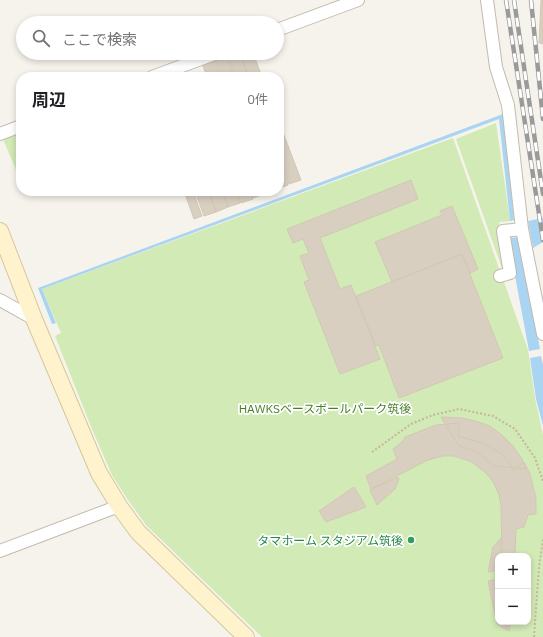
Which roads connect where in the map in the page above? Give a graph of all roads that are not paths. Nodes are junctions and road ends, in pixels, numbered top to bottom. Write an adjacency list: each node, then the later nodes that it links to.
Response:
1 (358, 0): 3 (street)
2 (487, 0): 8 (street)
3 (284, 27)
4 (197, 60): 5 (street)
5 (165, 72)
6 (16, 128): 7 (street)
7 (0, 134)
8 (522, 229): 10 (street); 13 (street)
9 (0, 231): 12 (street)
10 (500, 276)
11 (0, 300): 12 (street)
12 (34, 318): 14 (street)
13 (543, 334)
14 (119, 506): 15 (street); 16 (street)
15 (0, 551)
16 (246, 637)

